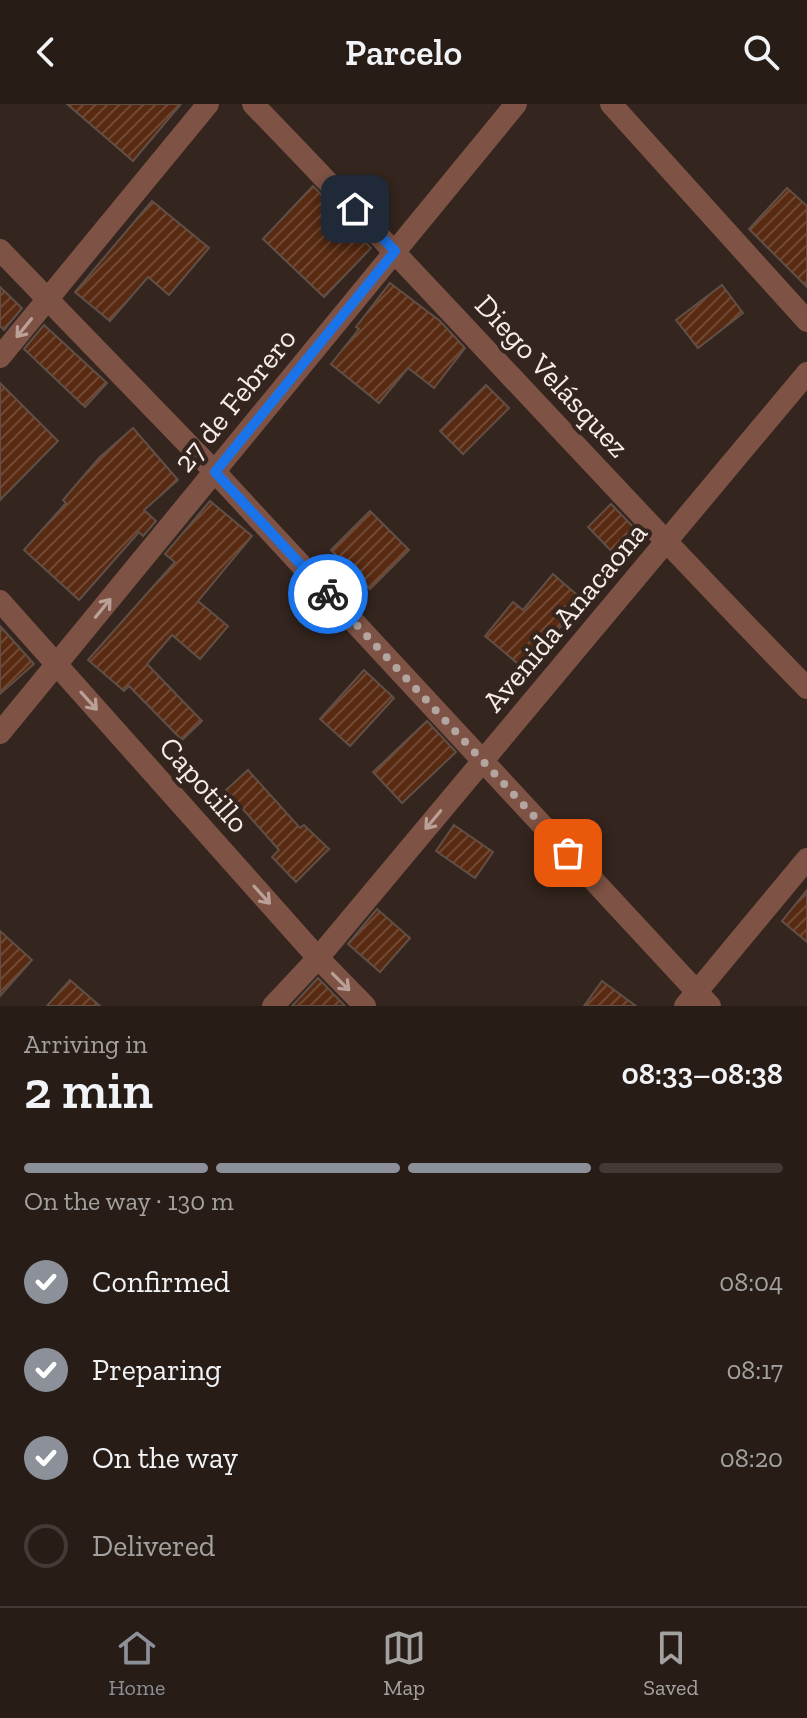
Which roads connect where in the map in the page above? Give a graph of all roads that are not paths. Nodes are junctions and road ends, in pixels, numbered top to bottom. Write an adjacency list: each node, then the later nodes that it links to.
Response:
1 (208, 104): 7 (street)
2 (253, 104): 6 (street, Diego Velásquez)
3 (516, 104): 6 (street, 27 de Febrero)
4 (611, 104): 8 (street)
5 (0, 250): 7 (street)
6 (395, 251): 11 (street, 27 de Febrero); 12 (street, Diego Velásquez)
7 (48, 299): 9 (street, one-way to 9); 11 (street)
8 (807, 321)
9 (0, 357)
10 (807, 373): 12 (street, Avenida Anacaona)
11 (215, 472): 14 (street, 27 de Febrero, one-way to 11); 17 (street)
12 (665, 543): 15 (street, Diego Velásquez); 17 (street, Avenida Anacaona)
13 (0, 601): 14 (street, Capotillo)
14 (57, 664): 16 (street, 27 de Febrero); 19 (street, Capotillo, one-way to 19)
15 (807, 688)
16 (0, 733)
17 (483, 760): 19 (street, Avenida Anacaona, one-way to 19); 20 (street)
18 (807, 859): 20 (street)
19 (318, 958): 21 (street, Avenida Anacaona); 22 (street, Capotillo, one-way to 22)
20 (697, 1001)
21 (273, 1006)
22 (365, 1006)

